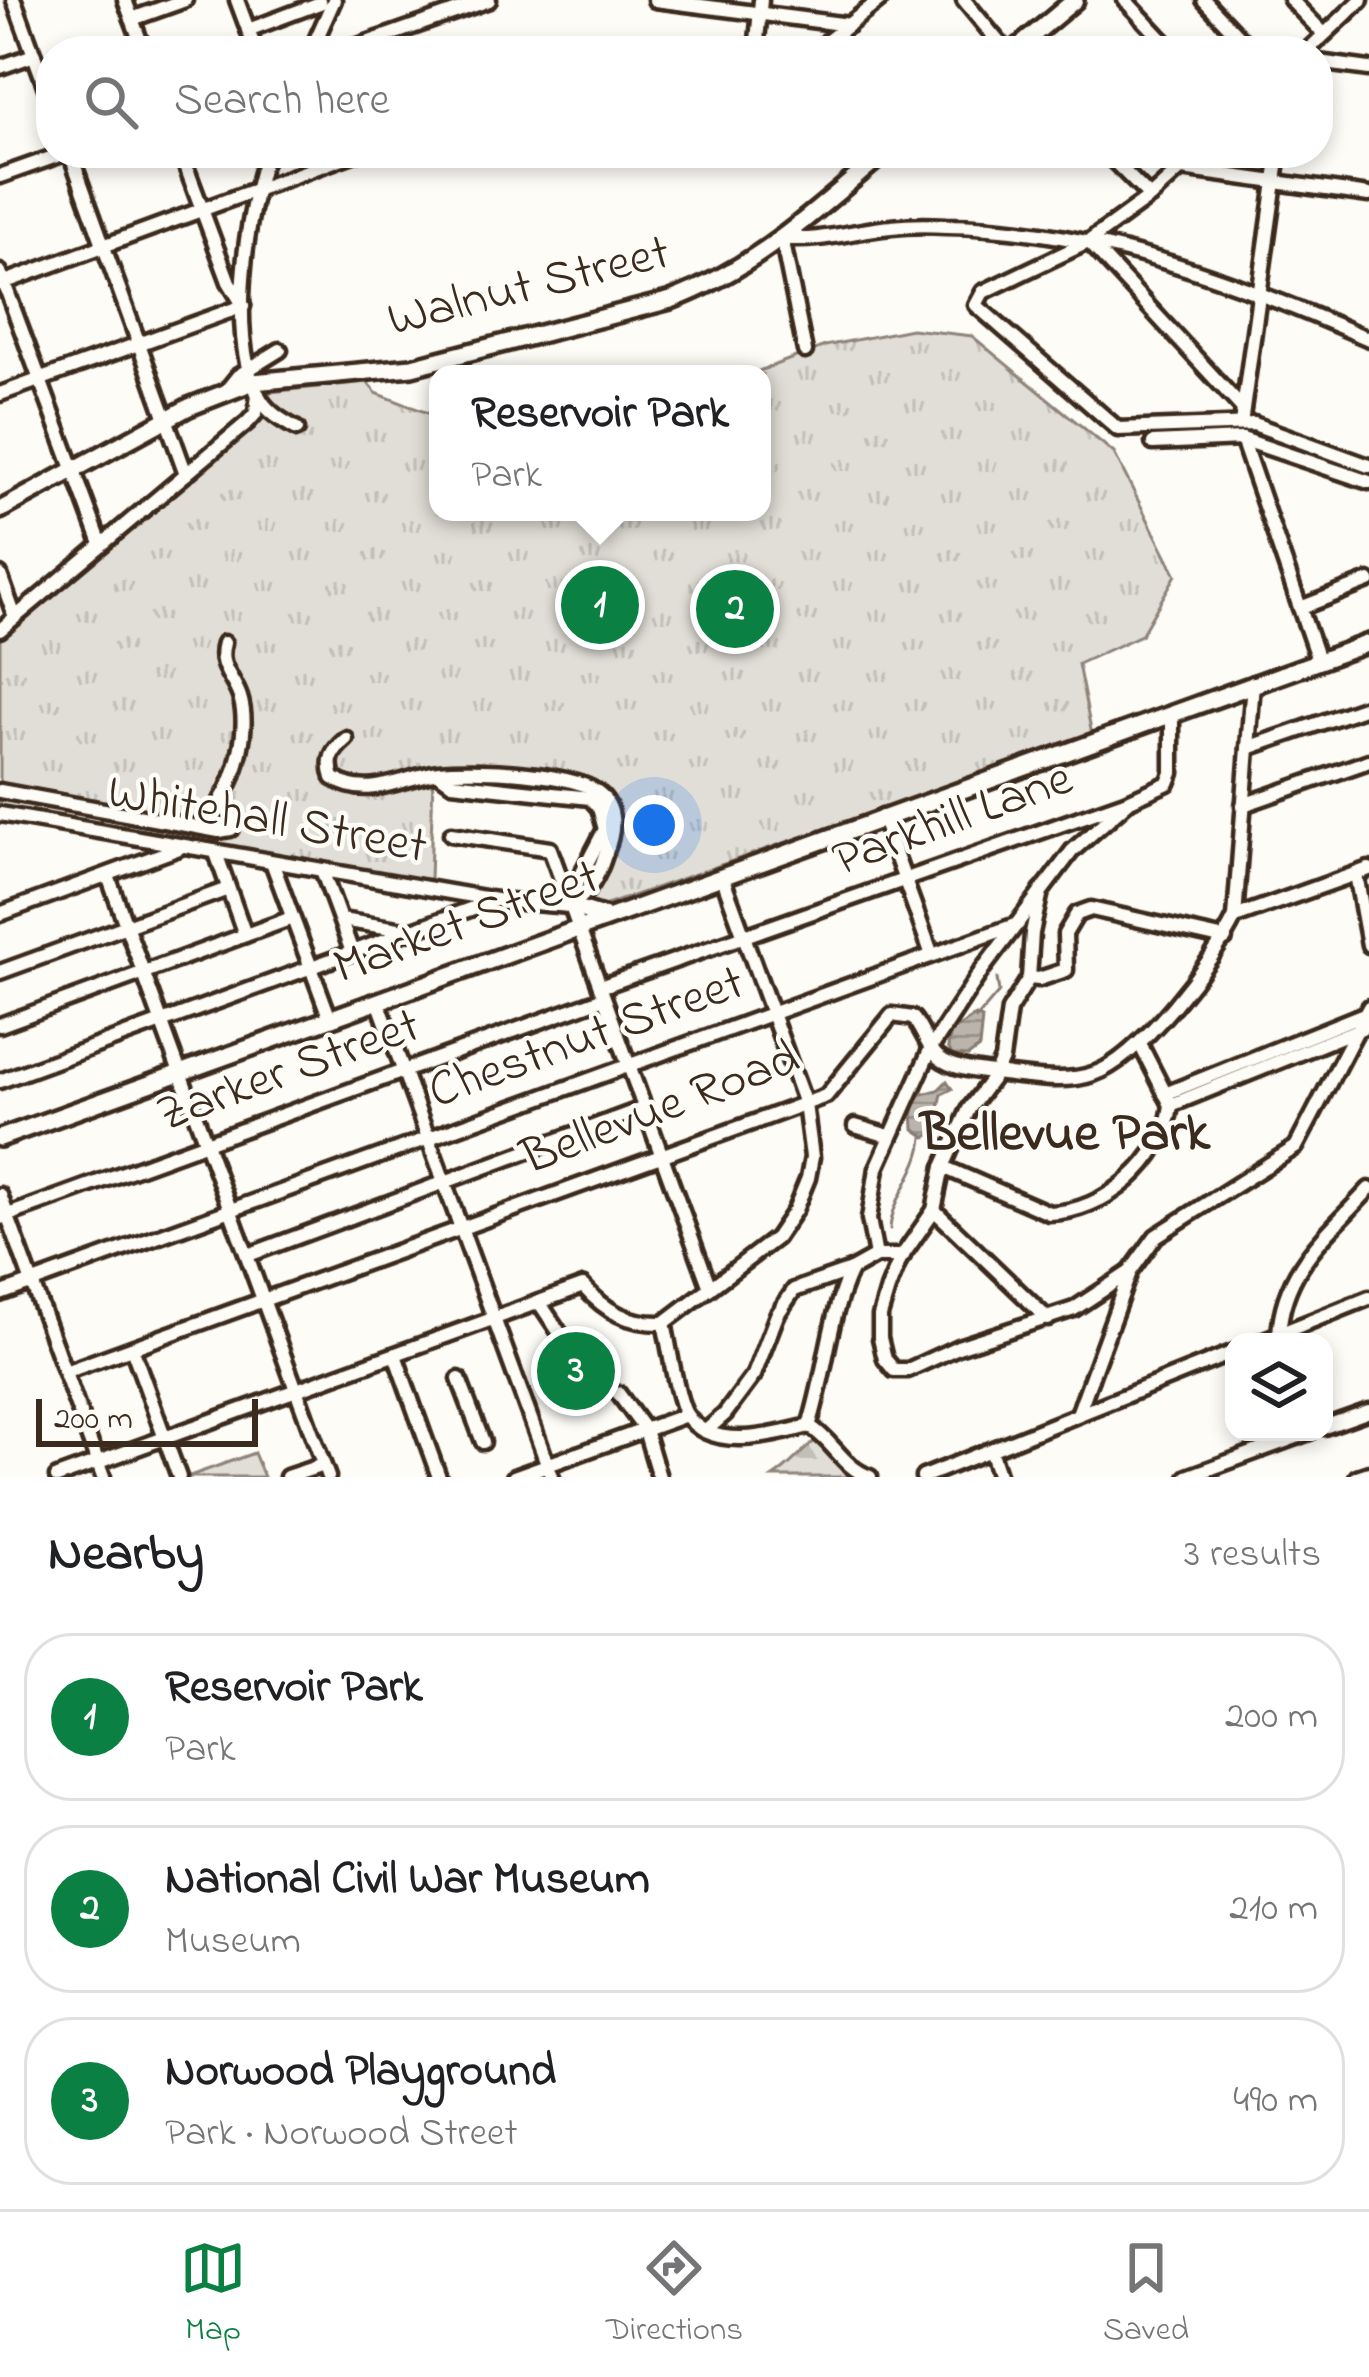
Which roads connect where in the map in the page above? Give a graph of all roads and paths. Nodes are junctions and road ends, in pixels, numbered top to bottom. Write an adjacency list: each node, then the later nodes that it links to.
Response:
1 (14, 0): 31 (street)
2 (125, 0): 17 (street)
3 (185, 0): 17 (street)
4 (238, 0): 19 (street)
5 (489, 0): 15 (street)
6 (655, 0): 16 (street)
7 (880, 0): 18 (street)
8 (964, 0): 27 (street)
9 (1075, 0): 28 (main road)
10 (1125, 0): 29 (street)
11 (1204, 0): 30 (street)
12 (1291, 0): 20 (street)
13 (327, 1): 19 (street); 23 (street)
14 (1363, 2): 20 (street)
15 (464, 4): 24 (street)
16 (760, 6): 18 (street); 25 (street)
17 (132, 19): 21 (street)
18 (849, 25): 26 (street)
19 (248, 31): 22 (street)
20 (1324, 34)
21 (138, 36)
22 (250, 36)
23 (315, 36)
24 (382, 36)
25 (757, 36)
26 (834, 36)
27 (996, 36)
28 (1029, 36)
29 (1158, 36)
30 (1238, 36)
31 (34, 55): 32 (street); 34 (street)
32 (36, 61)
33 (1333, 64): 35 (street)
34 (0, 67)
35 (1369, 69)
36 (36, 164): 45 (street)
37 (73, 168): 53 (street)
38 (187, 168): 50 (street)
39 (262, 168): 47 (street)
40 (315, 168): 47 (street)
41 (866, 168): 51 (main road, Walnut Street)
42 (1121, 168): 49 (street)
43 (1277, 168): 46 (street)
44 (1182, 169): 46 (street); 49 (street)
45 (0, 176)
46 (1275, 182): 48 (street); 55 (street)
47 (254, 190): 50 (street); 56 (street)
48 (1369, 195)
49 (1150, 197): 52 (street)
50 (203, 211): 53 (street); 56 (street)
51 (782, 238): 52 (street); 60 (street); 62 (main road, Walnut Street)
52 (1088, 242): 55 (street); 64 (street); 64 (street)
53 (103, 246): 54 (street); 58 (street)
54 (1, 279): 61 (street)
55 (1259, 291): 57 (street); 64 (street)
56 (243, 306): 58 (street); 62 (street)
57 (1369, 339)
58 (138, 343): 61 (street); 65 (street)
59 (280, 350): 62 (street)
60 (805, 351)
61 (40, 379): 63 (street); 70 (street)
62 (253, 382): 65 (main road, Walnut Street); 66 (street); 71 (street)
63 (0, 394)
64 (1242, 417): 69 (street)
65 (166, 420): 70 (main road, Walnut Street); 71 (street)
66 (297, 429)
67 (1242, 439): 68 (street); 72 (street); 77 (street)
68 (1153, 443)
69 (1369, 466)
70 (74, 470): 73 (main road, Walnut Street); 74 (street)
71 (186, 474): 74 (street)
72 (1369, 482)
73 (0, 510)
74 (101, 544): 78 (street)
75 (0, 575): 78 (street)
76 (1369, 581): 77 (street)
77 (1300, 608): 82 (street)
78 (16, 617): 79 (street)
79 (0, 630)
80 (224, 643): 89 (street)
81 (1367, 650): 82 (main road, Market Street)
82 (1318, 660): 83 (main road, Market Street)
83 (1253, 683): 85 (main road, Market Street); 87 (street, Bellevue Road)
84 (1369, 706): 87 (street)
85 (1172, 714): 90 (street); 93 (main road, Market Street)
86 (346, 739): 106 (street)
87 (1248, 748): 91 (street, Bellevue Road)
88 (1369, 760): 91 (street)
89 (0, 791)
90 (1130, 800): 102 (street, Parkhill Lane); 104 (street)
91 (1243, 805): 109 (street, Bellevue Road)
92 (0, 814): 95 (street, Whitehall Street)
93 (882, 817): 101 (main road, Market Street); 102 (street)
94 (451, 834): 106 (street)
95 (183, 847): 96 (street, Whitehall Street); 100 (street)
96 (216, 853): 97 (street, Whitehall Street); 103 (street)
97 (272, 862): 98 (street, Whitehall Street); 110 (street)
98 (322, 870): 105 (street, Whitehall Street); 111 (street)
99 (1362, 871): 109 (street); 119 (street)
100 (108, 876): 107 (street); 113 (street)
101 (722, 876): 108 (main road, Market Street); 117 (street)
102 (905, 878): 117 (street, Parkhill Lane); 121 (street)
103 (228, 889): 113 (street); 116 (street)
104 (1041, 891): 112 (street); 125 (street)
105 (496, 900): 106 (street, Whitehall Street); 115 (street)
106 (570, 906): 108 (main road); 114 (street)
107 (0, 914)
108 (606, 917): 114 (main road, Market Street)
109 (1235, 917): 118 (street, Bellevue Road)
110 (292, 918): 116 (street); 122 (street)
111 (341, 920): 115 (street); 120 (street)
112 (1018, 924): 121 (street, Chestnut Street); 135 (street)
113 (126, 926): 123 (street); 124 (street)
114 (578, 928): 126 (street); 127 (main road, Market Street)
115 (412, 931): 120 (street)
116 (244, 935): 124 (street)
117 (745, 938): 126 (street, Parkhill Lane); 129 (street)
118 (1225, 939): 125 (street); 134 (street, Bellevue Road)
119 (1369, 945)
120 (352, 952): 122 (street)
121 (932, 955): 129 (street, Chestnut Street)
122 (310, 967): 130 (street); 131 (street)
123 (0, 972)
124 (143, 972): 131 (street); 132 (street)
125 (1029, 978): 139 (street)
126 (602, 993): 136 (street); 137 (street, Zarker Street)
127 (378, 1001): 130 (main road, Market Street); 137 (street)
128 (1369, 1010): 133 (street); 141 (street)
129 (773, 1012): 136 (street, Chestnut Street); 142 (street)
130 (330, 1018): 138 (main road, Market Street)
131 (161, 1022): 138 (street); 140 (street)
132 (0, 1025)
133 (1364, 1028): 141 (street); 162 (street)
134 (1140, 1044): 139 (street, Bellevue Road); 141 (street)
135 (931, 1048): 139 (street, Bellevue Road); 142 (street, Bellevue Road); 145 (street)
136 (629, 1065): 143 (street); 147 (street, Chestnut Street)
137 (404, 1071): 147 (street); 148 (street, Zarker Street)
138 (180, 1072): 146 (main road, Market Street); 148 (street)
139 (996, 1073): 150 (street)
140 (0, 1081)
141 (1168, 1100): 150 (street)
142 (805, 1104): 149 (street, Bellevue Road); 164 (street)
143 (644, 1108): 149 (street); 151 (street)
144 (855, 1126): 145 (street)
145 (889, 1136): 159 (street)
146 (0, 1138)
147 (428, 1138): 151 (street); 154 (street, Chestnut Street)
148 (206, 1143): 154 (street); 156 (street, Zarker Street)
149 (662, 1155): 157 (street, Bellevue Road); 164 (street)
150 (943, 1167): 155 (street)
151 (445, 1184): 157 (street); 158 (street)
152 (1369, 1189): 172 (street)
153 (0, 1196): 156 (street)
154 (230, 1210): 158 (street); 163 (street, Chestnut Street)
155 (934, 1210): 160 (street); 170 (street)
156 (4, 1217): 163 (street)
157 (461, 1227): 166 (street, Bellevue Road); 169 (street)
158 (248, 1255): 166 (street)
159 (875, 1256): 160 (street); 161 (street)
160 (903, 1256): 170 (street)
161 (850, 1270): 186 (street); 188 (street)
162 (1130, 1272): 170 (street); 184 (street)
163 (32, 1282): 165 (street, Chestnut Street); 178 (street)
164 (710, 1288): 171 (street)
165 (0, 1294)
166 (262, 1298): 175 (street, Bellevue Road); 180 (street)
167 (1369, 1298): 173 (street)
168 (539, 1302): 169 (street); 171 (street); 174 (street)
169 (494, 1318): 176 (street); 195 (street)
170 (1048, 1319)
171 (664, 1323): 183 (street)
172 (1279, 1333)
173 (1282, 1333)
174 (566, 1341)
175 (132, 1348): 178 (street, Bellevue Road); 189 (street)
176 (395, 1355): 180 (street); 200 (street)
177 (1225, 1356): 184 (street)
178 (64, 1372): 193 (street)
179 (459, 1379): 191 (street)
180 (296, 1390): 189 (street); 194 (street)
181 (618, 1393): 187 (street)
182 (1369, 1411): 185 (street)
183 (686, 1414): 187 (street); 188 (street)
184 (1078, 1414): 192 (street)
185 (1333, 1424)
186 (808, 1426): 188 (street); 203 (street)
187 (645, 1430): 195 (street); 202 (street)
188 (708, 1430)
189 (165, 1438): 193 (street); 198 (street)
190 (1285, 1441): 206 (street)
191 (483, 1442)
192 (989, 1450): 204 (street); 205 (street)
193 (100, 1470): 197 (street)
194 (325, 1471): 199 (street)
195 (550, 1471): 201 (street)
196 (1369, 1473): 207 (street)
197 (57, 1477)
198 (178, 1477)
199 (287, 1477)
200 (439, 1477)
201 (514, 1477)
202 (659, 1477)
203 (870, 1477)
204 (922, 1477)
205 (1000, 1477)
206 (1186, 1477)
207 (1357, 1477)

